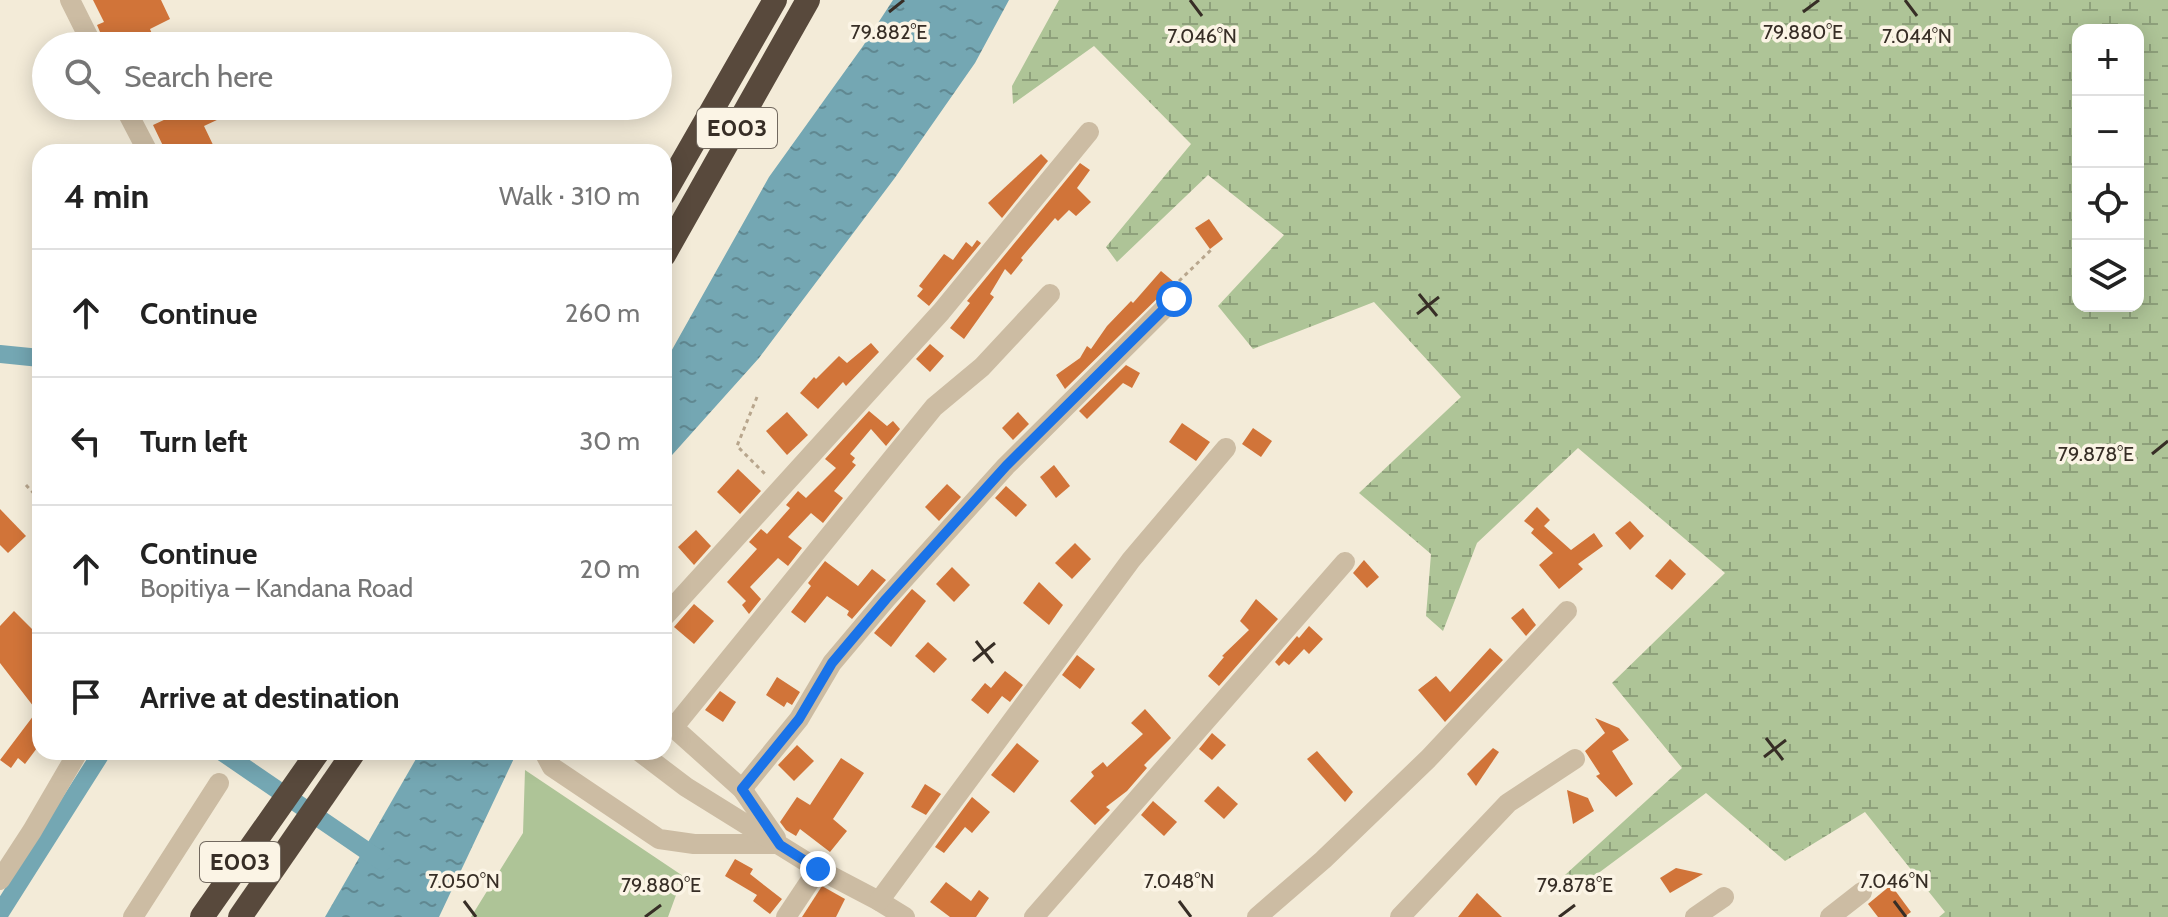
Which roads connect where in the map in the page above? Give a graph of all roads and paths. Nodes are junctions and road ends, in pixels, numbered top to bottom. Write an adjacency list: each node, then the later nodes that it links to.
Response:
1 (70, 0): 4 (street)
2 (775, 0): 8 (highway, E003)
3 (808, 0): 9 (highway, E003)
4 (86, 32)
5 (131, 120): 7 (street)
6 (1089, 132): 16 (street)
7 (144, 144)
8 (672, 180)
9 (672, 241)
10 (1212, 249): 12 (path)
11 (1050, 294): 21 (street)
12 (1170, 304): 30 (street)
13 (757, 397): 16 (path)
14 (1226, 448): 36 (street)
15 (26, 485): 17 (path)
16 (780, 489): 19 (street)
17 (32, 491)
18 (1345, 562): 42 (street)
19 (672, 608)
20 (1567, 611): 43 (street)
21 (672, 718)
22 (672, 727): 30 (street)
23 (1575, 759): 44 (street)
24 (73, 760): 33 (street)
25 (312, 760): 38 (highway, E003)
26 (349, 760): 39 (highway, E003)
27 (548, 760): 31 (street)
28 (651, 760): 31 (street)
29 (219, 783): 37 (street)
30 (742, 789): 31 (street)
31 (780, 845): 32 (street)
32 (818, 869): 36 (street); 40 (street)
33 (0, 880)
34 (1862, 892): 46 (street)
35 (1724, 897): 45 (street)
36 (879, 901): 41 (street)
37 (133, 917)
38 (202, 917)
39 (240, 917)
40 (786, 917)
41 (905, 917)
42 (1034, 917)
43 (1257, 917)
44 (1400, 917)
45 (1695, 917)
46 (1830, 917)

